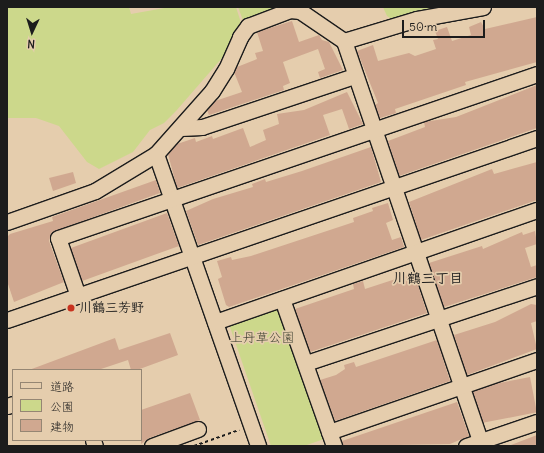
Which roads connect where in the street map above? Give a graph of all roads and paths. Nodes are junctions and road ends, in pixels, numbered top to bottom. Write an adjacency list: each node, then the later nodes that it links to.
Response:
1 (483, 7): 3 (street)
2 (299, 9): 3 (street); 6 (street)
3 (344, 41): 5 (street)
4 (537, 74): 7 (street)
5 (354, 76): 6 (street); 7 (street)
6 (181, 128): 9 (street)
7 (374, 130): 10 (street); 11 (street)
8 (537, 138): 10 (street)
9 (156, 154): 11 (street); 13 (street)
10 (393, 187): 14 (street); 15 (street)
11 (174, 200): 15 (street); 17 (street)
12 (537, 210): 14 (street)
13 (7, 222)
14 (414, 252): 18 (street); 20 (street)
15 (194, 256): 17 (street); 21 (street)
16 (537, 286): 20 (street)
17 (78, 296): 19 (street)
18 (282, 299): 21 (street); 23 (street)
19 (8, 318)
20 (438, 318): 23 (street); 24 (street)
21 (215, 322): 26 (street)
22 (537, 360): 24 (street)
23 (306, 363): 28 (street)
24 (461, 385): 28 (street); 29 (street)
25 (537, 422): 29 (street)
26 (251, 426): 31 (path); 32 (street)
27 (198, 429): 30 (street)
28 (329, 432): 33 (street)
29 (481, 443): 34 (street)
30 (152, 446)
31 (194, 446)
32 (258, 446)
33 (334, 446)
34 (466, 446)

